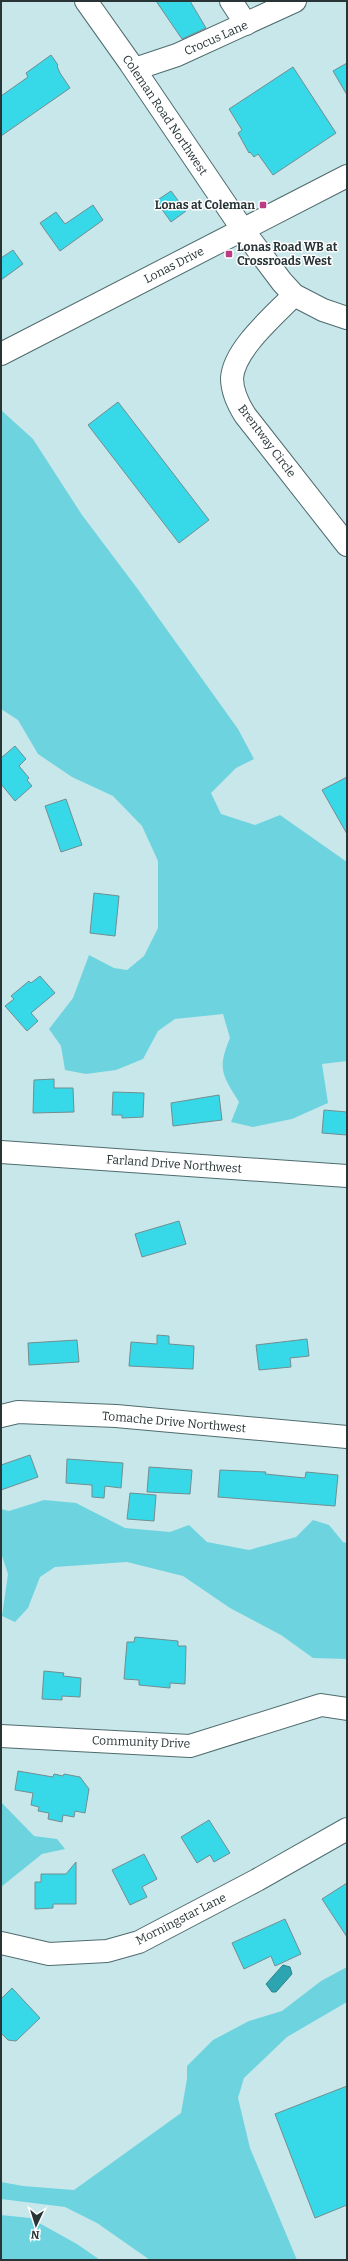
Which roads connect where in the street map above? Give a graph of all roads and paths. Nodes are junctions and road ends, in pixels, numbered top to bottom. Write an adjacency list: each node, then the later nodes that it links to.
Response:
1 (86, 1): 5 (street, Coleman Road Northwest)
2 (231, 1): 4 (street)
3 (295, 1): 4 (street, Crocus Lane)
4 (246, 24): 5 (street, Crocus Lane)
5 (135, 69): 7 (street, Coleman Road Northwest)
6 (347, 176): 7 (street, Lonas Drive)
7 (243, 230): 8 (street); 10 (street, Lonas Drive)
8 (294, 295): 9 (street); 11 (street, Brentway Circle)
9 (347, 318)
10 (1, 354)
11 (347, 545)
12 (1, 1152): 13 (street, Farland Drive Northwest)
13 (347, 1176)
14 (1, 1416): 15 (street, Tomache Drive Northwest)
15 (347, 1437)
16 (347, 1709): 17 (street, Community Drive)
17 (1, 1736)
18 (347, 1829): 19 (street, Morningstar Lane)
19 (1, 1944)

